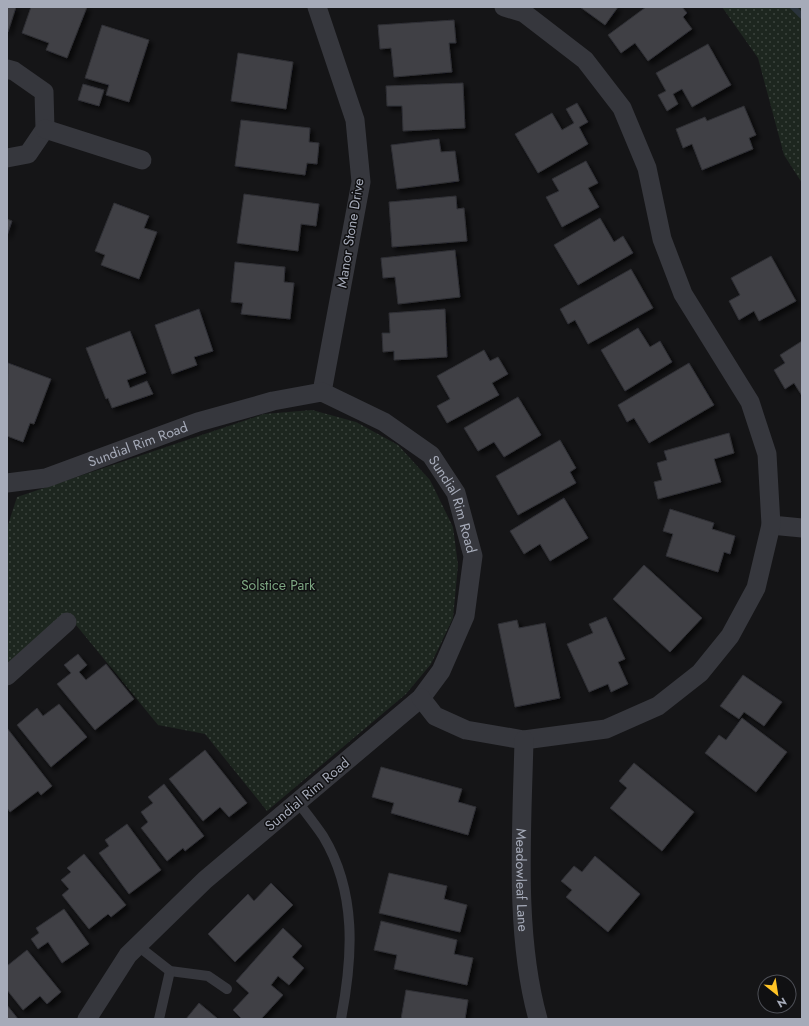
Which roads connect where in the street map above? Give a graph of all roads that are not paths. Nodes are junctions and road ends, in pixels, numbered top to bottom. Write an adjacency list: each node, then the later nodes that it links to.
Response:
1 (317, 7): 7 (street, Manor Stone Drive)
2 (504, 7): 9 (street)
3 (7, 69): 4 (street)
4 (45, 129): 5 (street); 6 (street)
5 (7, 158)
6 (142, 160)
7 (322, 392): 8 (street, Sundial Rim Road); 13 (street, Sundial Rim Road)
8 (7, 483)
9 (771, 525): 10 (street); 14 (street)
10 (802, 528)
11 (68, 622): 12 (street)
12 (7, 676)
13 (421, 698): 14 (street); 15 (street, Sundial Rim Road)
14 (524, 740): 22 (street, Meadowleaf Lane)
15 (297, 801): 16 (street, Sundial Rim Road); 21 (lane)
16 (138, 946): 17 (lane); 19 (street, Sundial Rim Road)
17 (170, 971): 18 (lane); 20 (lane)
18 (227, 989)
19 (86, 1019)
20 (159, 1019)
21 (341, 1019)
22 (538, 1019)

